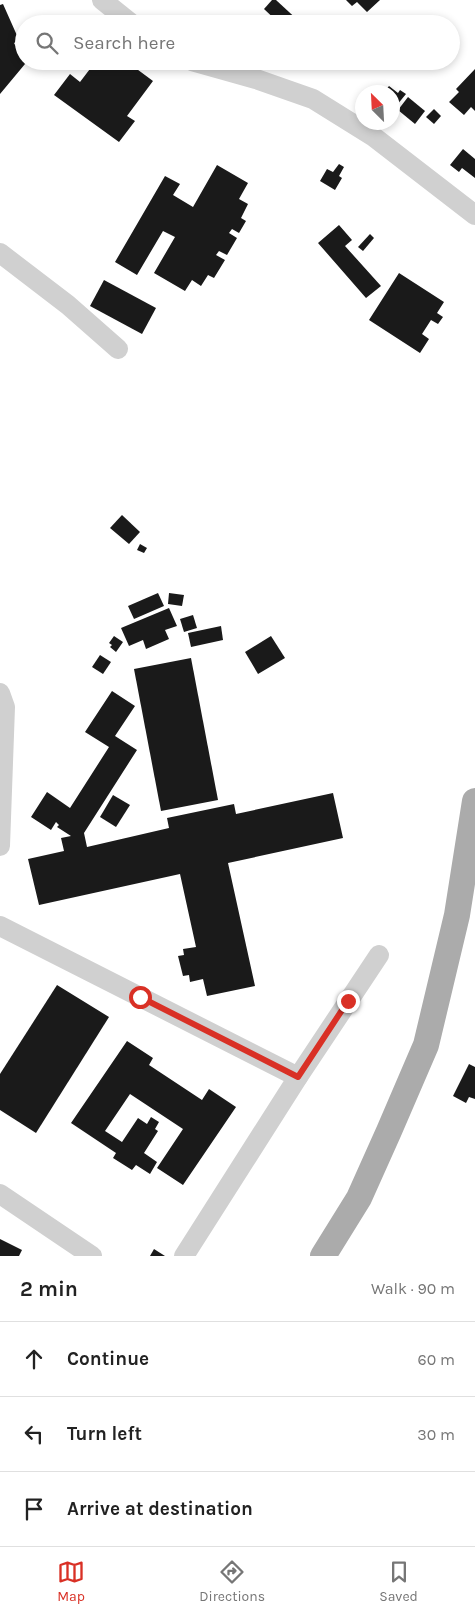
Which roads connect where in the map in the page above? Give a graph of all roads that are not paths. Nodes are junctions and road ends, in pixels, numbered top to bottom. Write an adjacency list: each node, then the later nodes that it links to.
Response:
1 (109, 2): 2 (street)
2 (123, 15)
3 (224, 70): 4 (street)
4 (475, 215)
5 (0, 253): 6 (street)
6 (118, 349)
7 (0, 693): 9 (street)
8 (475, 801): 16 (main road)
9 (0, 846)
10 (0, 926): 12 (street)
11 (379, 955): 12 (street)
12 (298, 1077): 15 (street)
13 (0, 1194): 14 (street)
14 (92, 1256)
15 (184, 1256)
16 (324, 1256)

